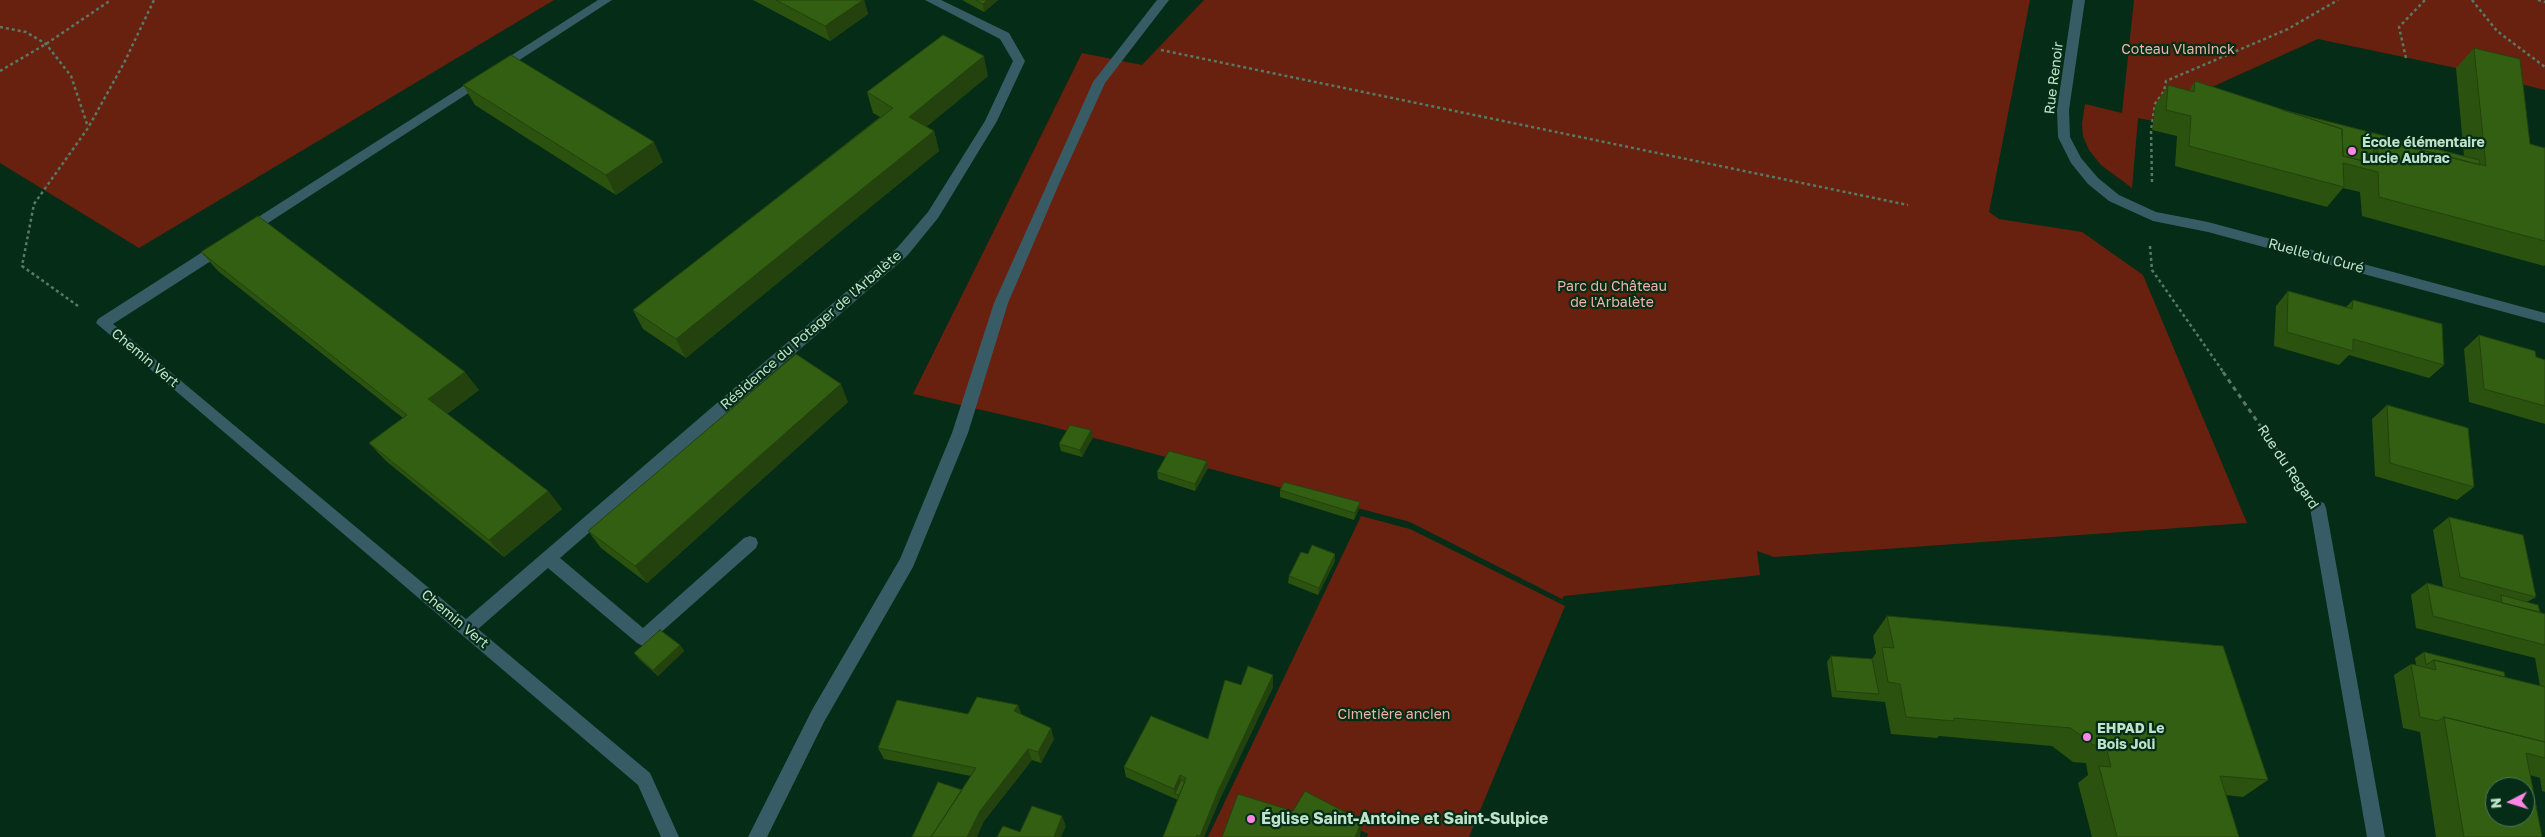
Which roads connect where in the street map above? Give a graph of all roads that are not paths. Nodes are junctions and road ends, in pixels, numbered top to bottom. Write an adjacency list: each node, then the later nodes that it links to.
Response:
1 (606, 0): 10 (street, Chemin Vert)
2 (931, 0): 9 (street, Résidence du Potager de l'Arbalète)
3 (1163, 0): 12 (street)
4 (2079, 0): 5 (street, Rue Renoir)
5 (2094, 181): 6 (street, Ruelle du Curé)
6 (2545, 318)
7 (2318, 508): 13 (street, Rue du Regard)
8 (750, 543): 9 (street)
9 (548, 558): 10 (street, Résidence du Potager de l'Arbalète)
10 (466, 629): 11 (street, Chemin Vert)
11 (670, 837)
12 (756, 837)
13 (2376, 837)

